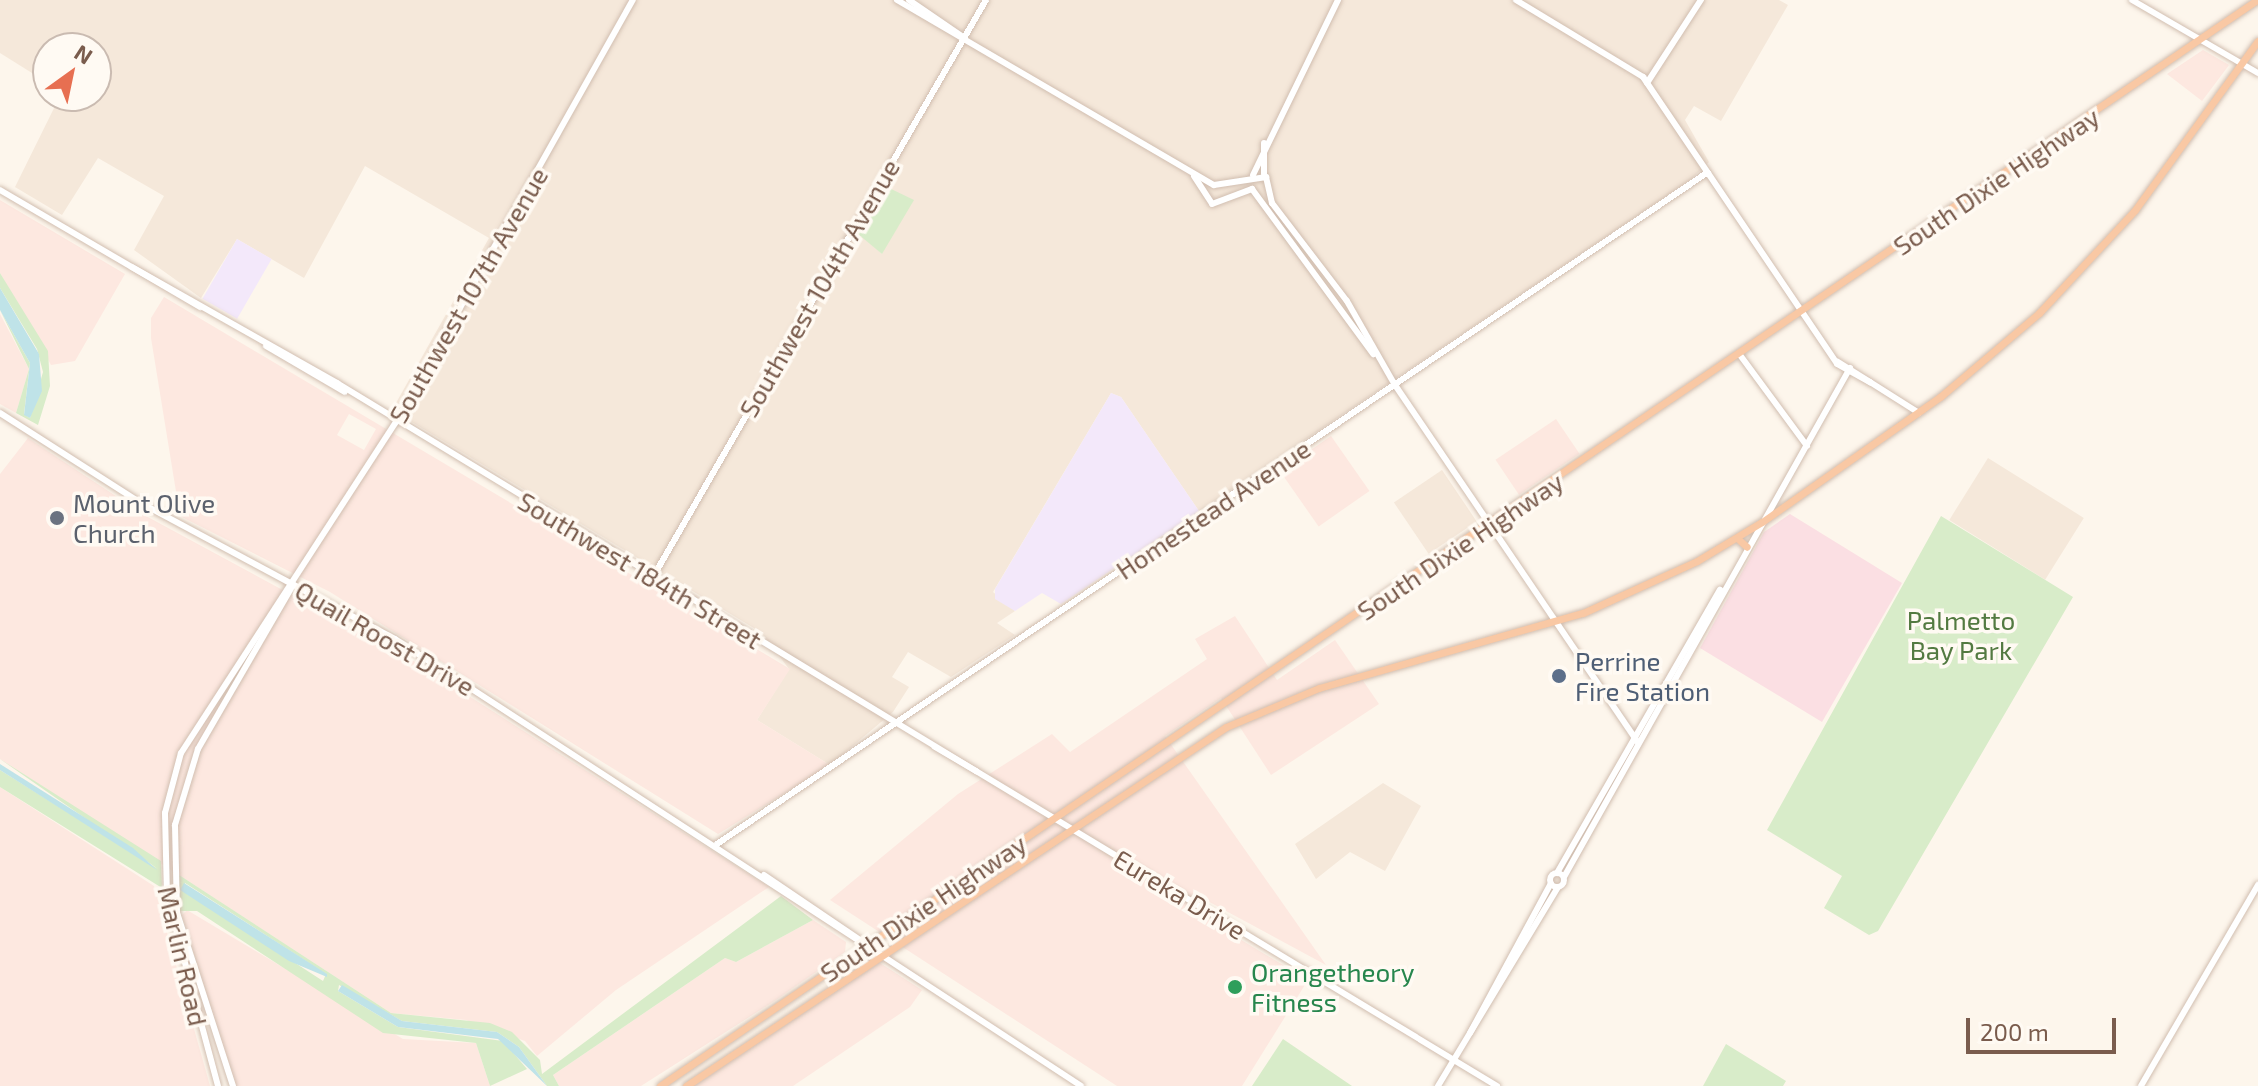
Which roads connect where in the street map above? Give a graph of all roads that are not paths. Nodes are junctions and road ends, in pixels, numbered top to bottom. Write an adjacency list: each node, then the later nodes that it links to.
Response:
1 (633, 0): 35 (street, Southwest 107th Avenue)
2 (897, 0): 10 (street)
3 (909, 0): 10 (street)
4 (986, 0): 10 (street, Southwest 104th Avenue)
5 (1338, 0): 16 (street)
6 (1516, 0): 15 (street)
7 (1701, 0): 15 (street)
8 (2132, 0): 11 (street)
9 (2257, 0): 11 (highway, South Dixie Highway)
10 (963, 37): 18 (street); 41 (street, Southwest 104th Avenue)
11 (2204, 41): 13 (street); 28 (highway, South Dixie Highway)
12 (2258, 41): 13 (highway, South Dixie Highway)
13 (2241, 63): 14 (street); 34 (highway, South Dixie Highway)
14 (2258, 73)
15 (1647, 83): 17 (street)
16 (1264, 143): 19 (street); 20 (street)
17 (1708, 172): 28 (street); 32 (street, Homestead Avenue)
18 (1192, 173): 21 (street); 26 (street)
19 (1264, 174): 20 (street); 23 (street)
20 (1252, 176): 22 (street); 25 (street)
21 (1214, 185): 22 (street); 26 (street)
22 (1223, 188): 27 (street)
23 (1266, 188): 25 (street); 30 (street)
24 (0, 190): 35 (street, Southwest 184th Street)
25 (1254, 190): 27 (street); 30 (street)
26 (1206, 191): 27 (street)
27 (1224, 200)
28 (1803, 312): 29 (highway, South Dixie Highway); 31 (street)
29 (1740, 355): 36 (street); 38 (highway, South Dixie Highway)
30 (1378, 359): 32 (street)
31 (1849, 371): 34 (street); 36 (street)
32 (1395, 385): 38 (street); 46 (street, Homestead Avenue)
33 (0, 413): 42 (street, Quail Roost Drive)
34 (1919, 413): 37 (highway, South Dixie Highway)
35 (396, 422): 41 (street, Southwest 184th Street); 42 (street, Southwest 107th Avenue)
36 (1807, 446): 37 (street)
37 (1762, 522): 39 (highway, South Dixie Highway); 40 (street)
38 (1490, 525): 43 (street); 47 (highway, South Dixie Highway)
39 (1737, 538): 40 (highway); 43 (highway, South Dixie Highway)
40 (1747, 547): 48 (street)
41 (653, 577): 46 (street, Southwest 184th Street)
42 (293, 585): 44 (street, Southwest 107th Avenue); 45 (street, Southwest 107th Avenue); 54 (street, Quail Roost Drive)
43 (1556, 622): 48 (street); 49 (highway, South Dixie Highway)
44 (244, 648): 45 (street); 50 (street, Southwest 107th Avenue)
45 (256, 656): 51 (street, Southwest 107th Avenue)
46 (896, 724): 52 (street, Southwest 184th Street); 54 (street, Homestead Avenue)
47 (1179, 735): 49 (highway); 52 (highway, South Dixie Highway)
48 (1637, 740): 56 (street)
49 (1187, 748): 53 (highway, South Dixie Highway)
50 (172, 776): 51 (street); 67 (street, Marlin Road)
51 (185, 782): 68 (street, Marlin Road)
52 (1054, 820): 53 (street, Southwest 184th Street); 55 (highway, South Dixie Highway)
53 (1067, 828): 57 (highway, South Dixie Highway); 66 (street, Eureka Drive)
54 (717, 844): 60 (street, Quail Roost Drive)
55 (982, 869): 57 (highway); 60 (highway, South Dixie Highway)
56 (1560, 875): 58 (street); 58 (street)
57 (990, 880): 61 (highway, South Dixie Highway)
58 (1555, 885): 66 (street)
59 (2258, 885): 74 (street)
60 (869, 946): 61 (street, Quail Roost Drive); 62 (highway, South Dixie Highway)
61 (881, 955): 64 (highway, South Dixie Highway); 71 (street, Quail Roost Drive)
62 (781, 1005): 63 (highway, South Dixie Highway); 64 (highway)
63 (767, 1015): 65 (highway); 69 (highway, South Dixie Highway)
64 (773, 1028): 65 (highway, South Dixie Highway)
65 (758, 1038): 70 (highway, South Dixie Highway)
66 (1455, 1060): 72 (street); 73 (street, Eureka Drive)
67 (218, 1086)
68 (233, 1086)
69 (660, 1086)
70 (686, 1086)
71 (1081, 1086)
72 (1438, 1086)
73 (1497, 1086)
74 (2141, 1086)

